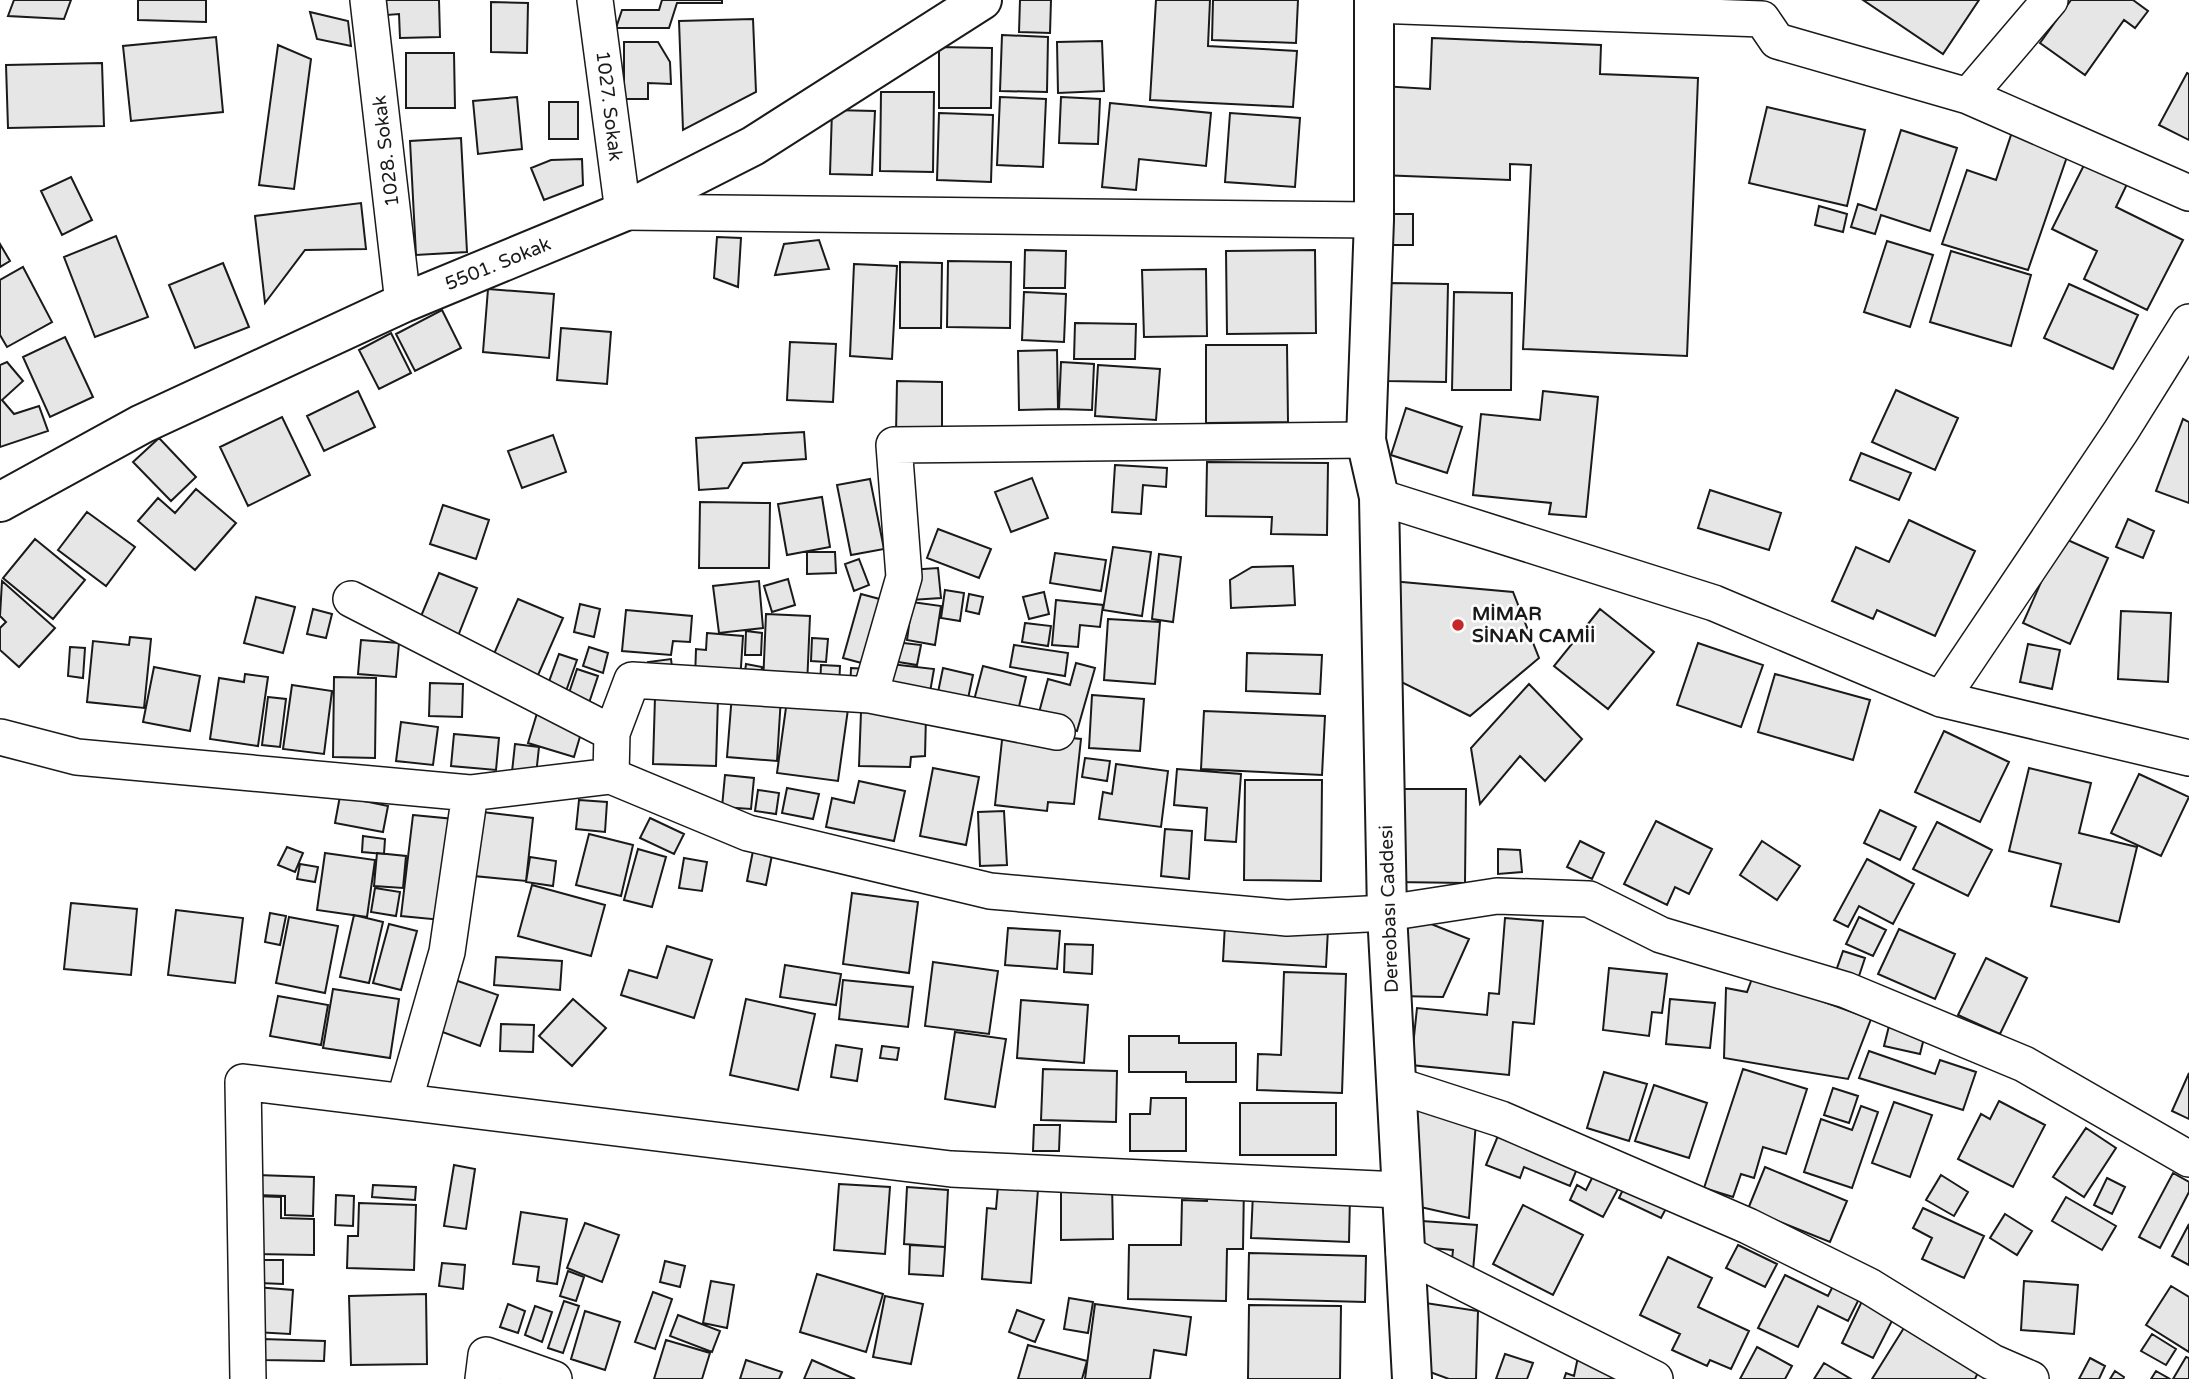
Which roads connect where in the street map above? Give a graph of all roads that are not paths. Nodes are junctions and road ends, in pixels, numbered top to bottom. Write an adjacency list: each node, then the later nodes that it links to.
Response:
1 (368, 0): 10 (street, 1028. Sokak)
2 (596, 0): 8 (street, 1027. Sokak)
3 (982, 0): 8 (street, 5501. Sokak)
4 (2050, 0): 6 (street)
5 (1376, 2): 6 (street); 9 (street, Dereobası Caddesi)
6 (1968, 96): 7 (street)
7 (2189, 192)
8 (623, 212): 9 (street); 10 (street, 5501. Sokak)
9 (1374, 220): 12 (street, Dereobası Caddesi)
10 (403, 303): 14 (street, 5501. Sokak)
11 (2189, 322): 17 (street)
12 (1366, 440): 13 (street, Dereobası Caddesi); 16 (street)
13 (1379, 497): 17 (street); 24 (street, Dereobası Caddesi)
14 (0, 502)
15 (351, 599): 18 (street)
16 (870, 695): 18 (street); 19 (street)
17 (1941, 699): 21 (street)
18 (612, 733): 22 (street)
19 (1057, 733)
20 (0, 737): 23 (street)
21 (2189, 758)
22 (611, 776): 23 (street); 24 (street)
23 (470, 793): 26 (street)
24 (1387, 913): 25 (street, Dereobası Caddesi); 27 (street)
25 (1396, 1085): 28 (street, Dereobası Caddesi); 30 (street)
26 (404, 1102): 28 (street); 31 (street)
27 (2189, 1159)
28 (1400, 1190): 29 (street, Dereobası Caddesi)
29 (1404, 1253): 34 (street, Dereobası Caddesi); 35 (street)
30 (1989, 1370): 36 (street)
31 (248, 1379)
32 (483, 1379): 33 (street)
33 (554, 1379)
34 (1412, 1379)
35 (1655, 1379)
36 (2031, 1379)

